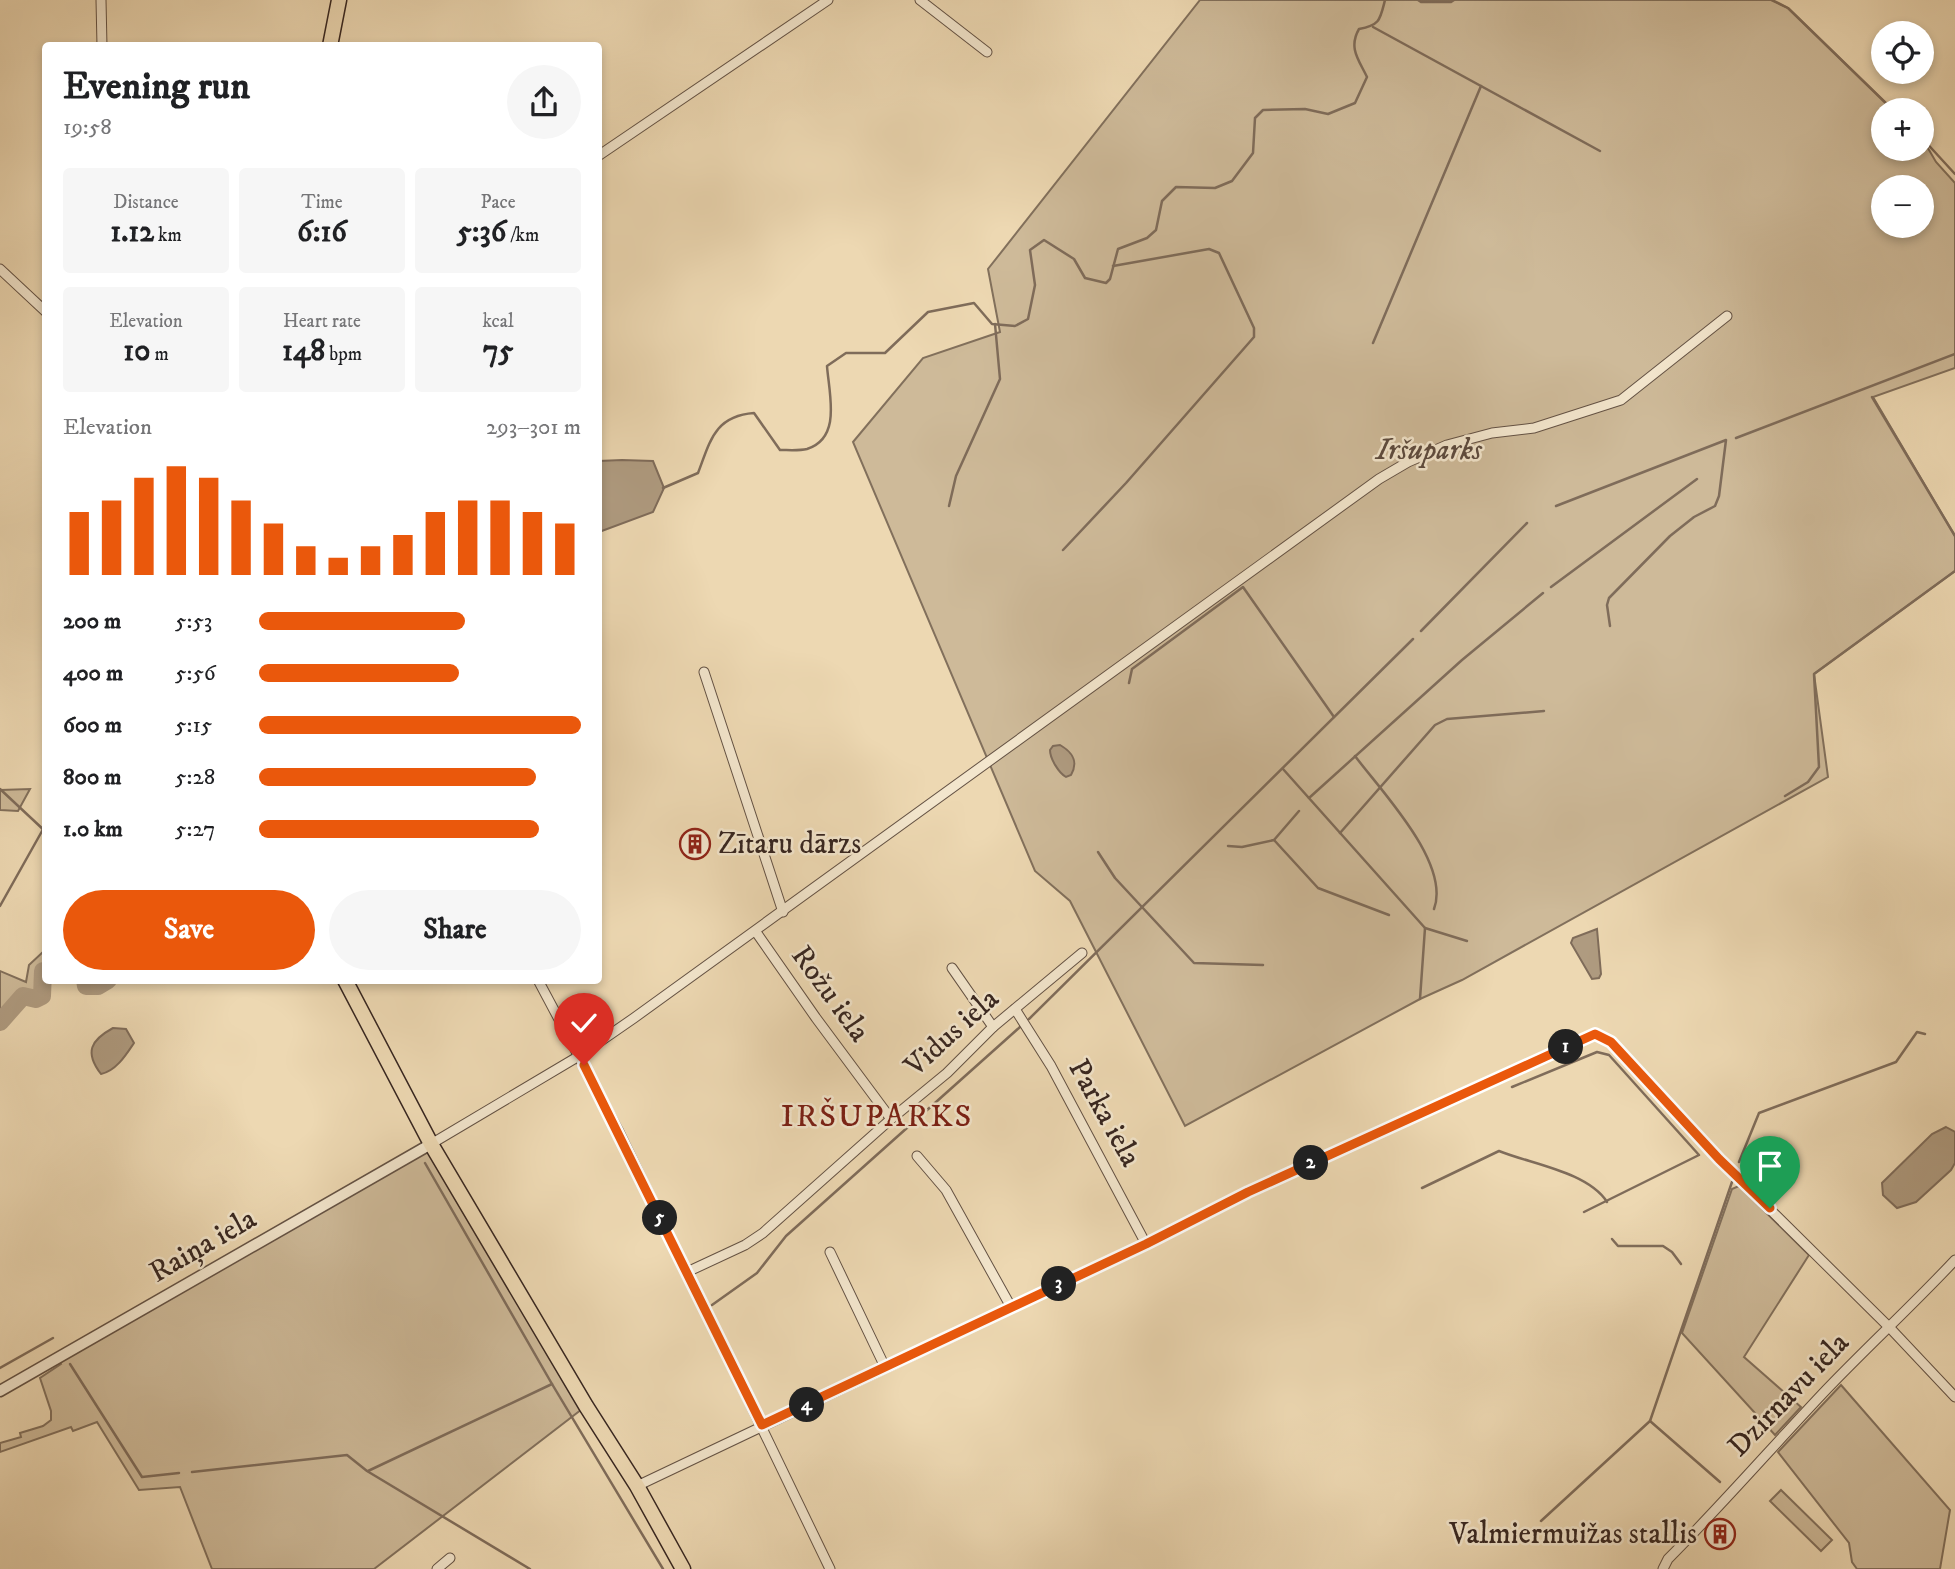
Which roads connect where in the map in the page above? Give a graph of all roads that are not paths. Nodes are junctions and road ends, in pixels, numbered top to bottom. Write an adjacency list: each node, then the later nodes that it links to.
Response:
1 (101, 0): 5 (street)
2 (339, 0): 6 (highway)
3 (828, 0): 8 (street)
4 (920, 0): 7 (street)
5 (102, 42)
6 (331, 42)
7 (987, 52)
8 (602, 153)
9 (0, 269): 10 (street)
10 (42, 308)
11 (1727, 316): 13 (street)
12 (704, 672): 13 (street)
13 (783, 912): 14 (street)
14 (756, 932): 21 (street); 22 (street, Rožu iela)
15 (1082, 953): 19 (street, Vidus iela)
16 (952, 968): 20 (street)
17 (347, 984): 23 (highway)
18 (540, 984): 21 (street)
19 (1015, 1009): 20 (street, Vidus iela); 25 (street, Parka iela)
20 (993, 1027): 22 (street, Vidus iela)
21 (579, 1056): 23 (street); 28 (street)
22 (891, 1119): 28 (street, Vidus iela)
23 (431, 1144): 32 (street, Raiņa iela); 35 (highway)
24 (916, 1156): 29 (street)
25 (1146, 1244): 29 (street); 30 (street)
26 (830, 1252): 31 (street)
27 (1955, 1260): 30 (street, Dzirnavu iela)
28 (687, 1272): 34 (street)
29 (1011, 1307): 31 (street)
30 (1890, 1328): 33 (street); 40 (street, Dzirnavu iela)
31 (885, 1367): 34 (street)
32 (0, 1391)
33 (1955, 1397)
34 (762, 1425): 35 (street); 39 (street)
35 (637, 1486): 38 (highway)
36 (450, 1558): 37 (street)
37 (437, 1569)
38 (683, 1569)
39 (830, 1569)
40 (1663, 1569)

